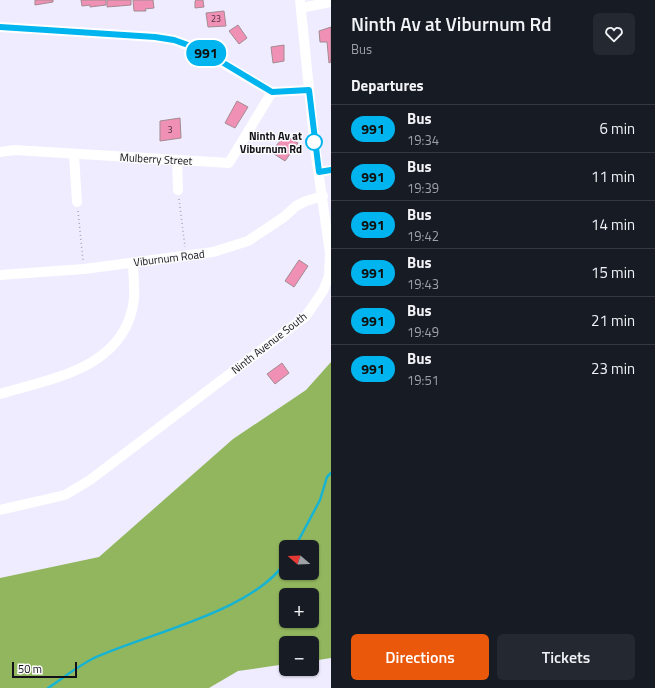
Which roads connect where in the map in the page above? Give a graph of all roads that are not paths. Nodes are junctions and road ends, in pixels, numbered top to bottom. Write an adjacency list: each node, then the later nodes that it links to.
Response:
1 (331, 2): 2 (street)
2 (300, 4): 4 (street, Ninth Avenue South)
3 (0, 27): 5 (street)
4 (309, 90): 5 (street); 10 (street, Ninth Avenue South)
5 (272, 92): 8 (street, Mulberry Street)
6 (0, 152): 7 (street, Mulberry Street)
7 (74, 155): 8 (street, Mulberry Street); 13 (street)
8 (177, 160): 11 (street)
9 (331, 170): 10 (street)
10 (319, 172): 12 (street, Ninth Avenue South)
11 (178, 190)
12 (323, 196): 14 (street, Viburnum Road); 16 (street, Ninth Avenue South)
13 (77, 202)
14 (133, 262): 15 (street, Viburnum Road); 17 (street)
15 (0, 275)
16 (330, 276): 18 (street, Ninth Avenue South)
17 (0, 394)
18 (0, 510)

